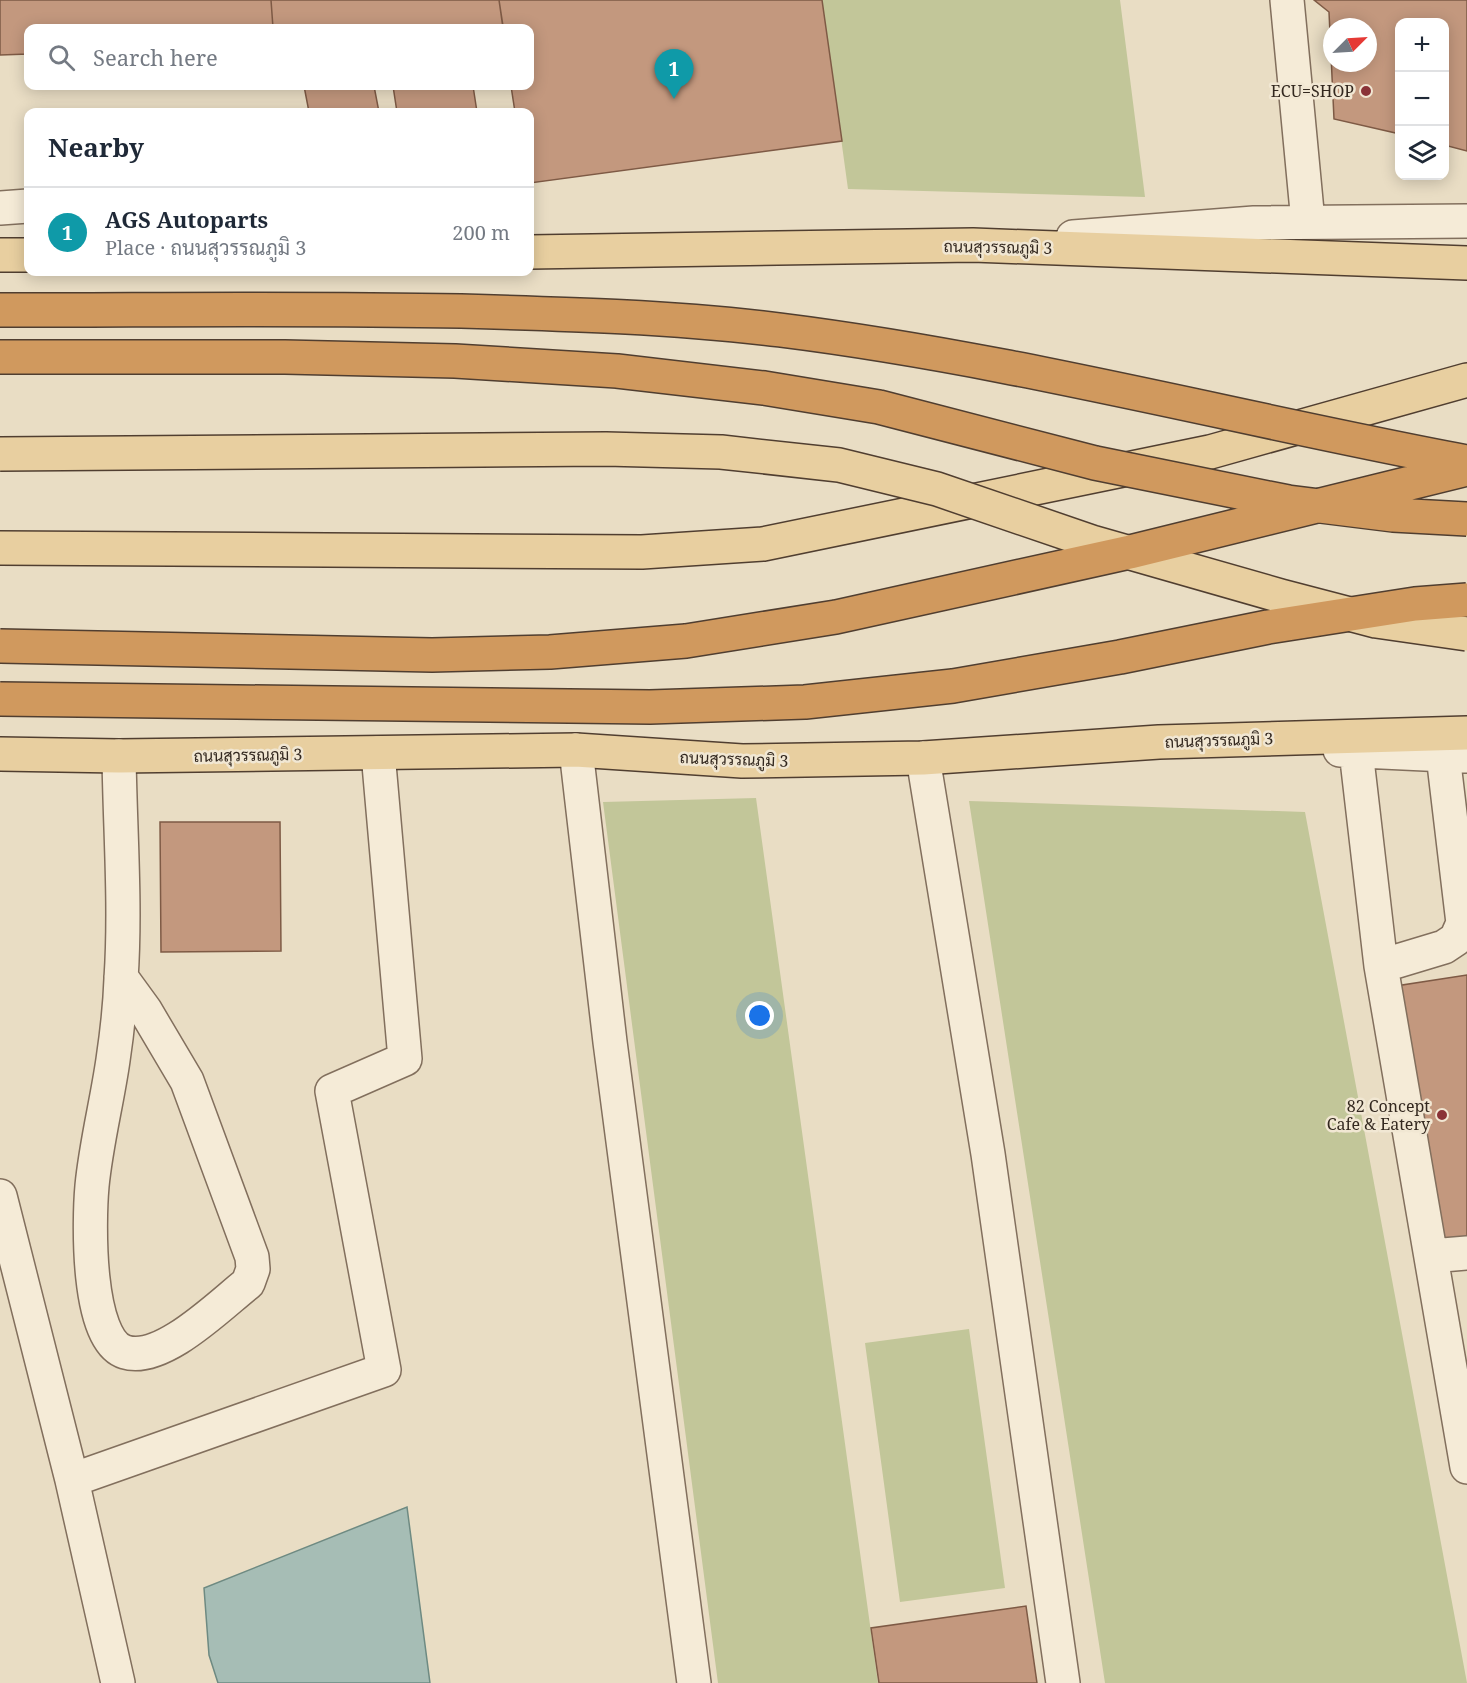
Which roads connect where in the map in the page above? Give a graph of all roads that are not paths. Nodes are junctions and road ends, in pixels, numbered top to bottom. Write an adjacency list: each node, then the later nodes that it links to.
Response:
1 (1287, 0): 5 (street)
2 (24, 206): 3 (street)
3 (0, 208)
4 (1467, 221): 5 (street)
5 (1308, 222): 6 (street)
6 (973, 245): 7 (main road, ถนนสุวรรณภูมิ 3); 10 (main road, ถนนสุวรรณภูมิ 3)
7 (534, 252)
8 (0, 255): 9 (main road)
9 (24, 255)
10 (1467, 263)
11 (0, 310): 15 (highway, bridge)
12 (0, 357): 17 (highway, bridge)
13 (1467, 380): 18 (main road)
14 (0, 454): 20 (main road, bridge)
15 (1467, 462)
16 (1467, 469): 21 (highway, bridge)
17 (1467, 519)
18 (0, 548)
19 (1467, 600): 22 (highway, bridge)
20 (1467, 634)
21 (0, 646)
22 (0, 699)
23 (1467, 733): 24 (main road, ถนนสุวรรณภูมิ 3)
24 (1160, 742): 26 (street); 31 (main road, ถนนสุวรรณภูมิ 3)
25 (576, 750): 27 (main road, ถนนสุวรรณภูมิ 3); 31 (main road, ถนนสุวรรณภูมิ 3); 41 (street)
26 (1356, 751): 29 (street); 32 (street)
27 (378, 753): 30 (main road, ถนนสุวรรณภูมิ 3); 39 (street)
28 (0, 754): 30 (main road, ถนนสุวรรณภูมิ 3)
29 (1455, 755): 32 (street)
30 (119, 756): 33 (street)
31 (923, 758): 42 (street)
32 (1381, 966): 36 (street)
33 (121, 977): 33 (street)
34 (0, 1196): 39 (street)
35 (1467, 1253): 36 (street)
36 (1431, 1256): 37 (street)
37 (1456, 1342): 38 (street)
38 (1467, 1467)
39 (72, 1480): 40 (street)
40 (118, 1683)
41 (694, 1683)
42 (1063, 1683)

